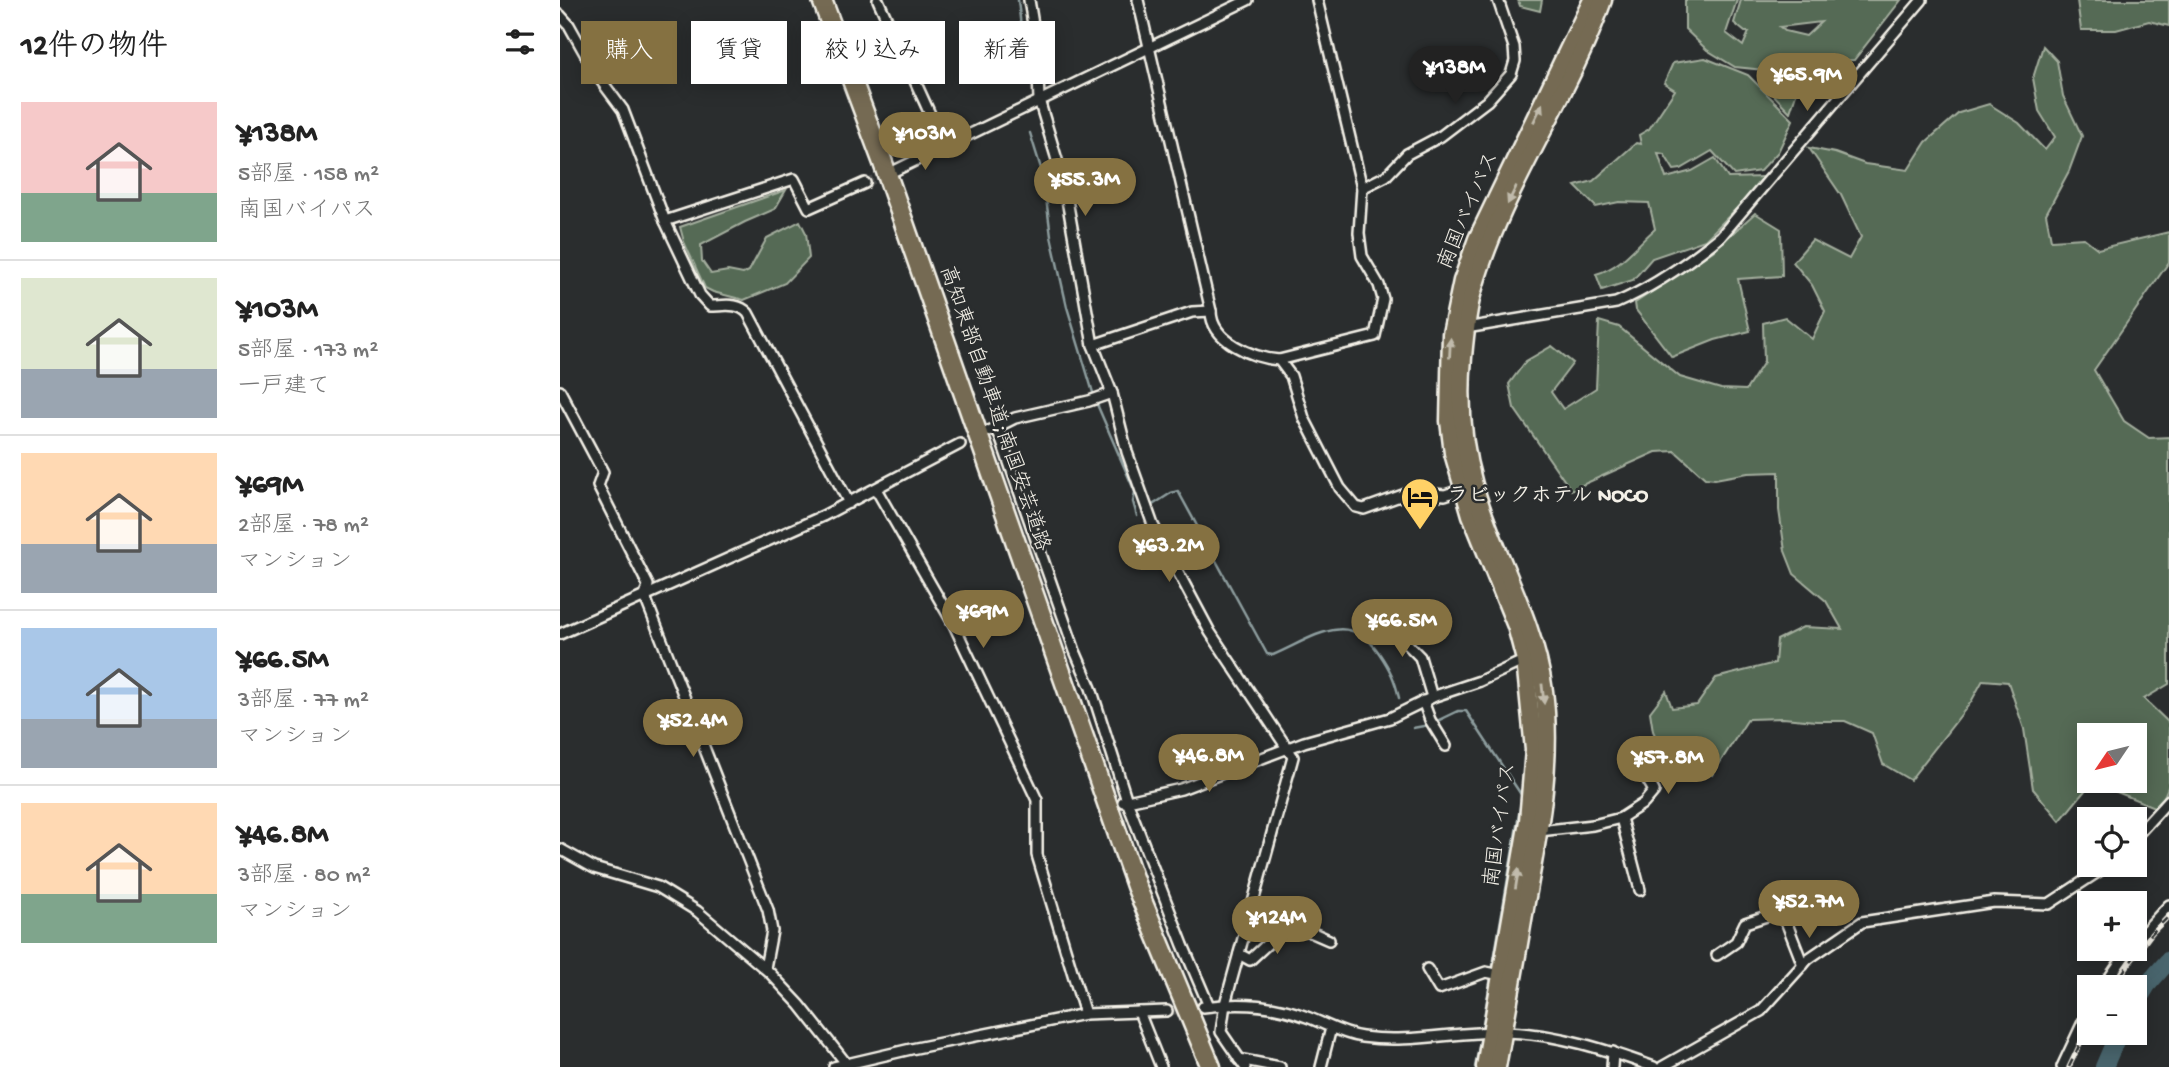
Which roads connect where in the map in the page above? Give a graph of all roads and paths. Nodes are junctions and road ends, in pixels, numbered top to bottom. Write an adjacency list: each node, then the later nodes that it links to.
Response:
1 (822, 0): 46 (highway, 高知東部自動車道;南国安芸道路)
2 (878, 0): 14 (street)
3 (1029, 0): 13 (street)
4 (1138, 0): 12 (street)
5 (1248, 0): 12 (street)
6 (1317, 0): 17 (street)
7 (1498, 0): 17 (street)
8 (1592, 0): 28 (highway, 南国バイパス, one-way to 8)
9 (1603, 0): 20 (highway, 南国バイパス, one-way to 20)
10 (1922, 0): 20 (street)
11 (560, 15): 18 (street)
12 (1149, 48): 13 (street); 19 (street)
13 (1039, 100): 14 (street); 21 (street)
14 (945, 147): 15 (street)
15 (894, 171)
16 (865, 183): 18 (street)
17 (1362, 188): 22 (street)
18 (665, 220): 30 (street)
19 (1211, 312): 21 (street); 22 (street)
20 (1466, 328): 28 (highway, 南国バイパス)
21 (1093, 345): 24 (street)
22 (1279, 360): 28 (street)
23 (560, 391): 31 (street)
24 (1112, 393): 25 (street); 37 (street)
25 (997, 428): 26 (street); 40 (street)
26 (987, 432)
27 (960, 444): 29 (street)
28 (1468, 487): 34 (highway, 南国バイパス); 43 (highway, 南国バイパス, one-way to 43)
29 (876, 489): 30 (street); 61 (street)
30 (849, 503): 31 (street)
31 (645, 597): 33 (street); 54 (street)
32 (1381, 617): 35 (street)
33 (560, 634)
34 (1525, 660): 35 (street); 57 (highway, 南国バイパス, one-way to 34)
35 (1428, 699): 36 (street); 37 (street)
36 (1446, 746)
37 (1288, 748): 40 (street); 51 (street)
38 (1634, 757): 41 (street)
39 (2169, 800): 42 (street)
40 (1124, 802): 58 (street)
41 (1621, 818): 43 (street); 47 (street)
42 (2147, 824)
43 (1539, 831): 63 (highway, 南国バイパス)
44 (560, 849): 54 (street)
45 (2090, 877): 53 (street)
46 (1136, 886): 55 (highway, 高知東部自動車道;南国安芸道路); 70 (highway)
47 (1640, 890)
48 (2169, 905): 49 (street)
49 (2147, 929)
50 (1329, 940): 51 (street)
51 (1239, 954): 58 (street)
52 (1717, 955): 53 (street)
53 (1803, 965): 78 (street)
54 (765, 968): 67 (street)
55 (1168, 968): 66 (highway); 71 (highway, 高知東部自動車道;南国安芸道路)
56 (1427, 969): 57 (street)
57 (1501, 975): 63 (highway, 南国バイパス)
58 (1225, 1004): 62 (street); 66 (street)
59 (1167, 1011): 60 (street)
60 (1139, 1012): 61 (street); 69 (street)
61 (1085, 1014): 67 (street)
62 (1331, 1027): 63 (street); 73 (street)
63 (1490, 1032): 65 (street); 74 (highway, 南国バイパス); 75 (highway, 南国バイパス)
64 (2077, 1035): 79 (street)
65 (1613, 1052): 76 (street); 77 (street)
66 (1236, 1064): 72 (street)
67 (848, 1065): 68 (street)
68 (834, 1067)
69 (1161, 1067)
70 (1197, 1067)
71 (1211, 1067)
72 (1280, 1067)
73 (1321, 1067)
74 (1485, 1067)
75 (1497, 1067)
76 (1612, 1067)
77 (1654, 1067)
78 (1662, 1067)
79 (2062, 1067)

